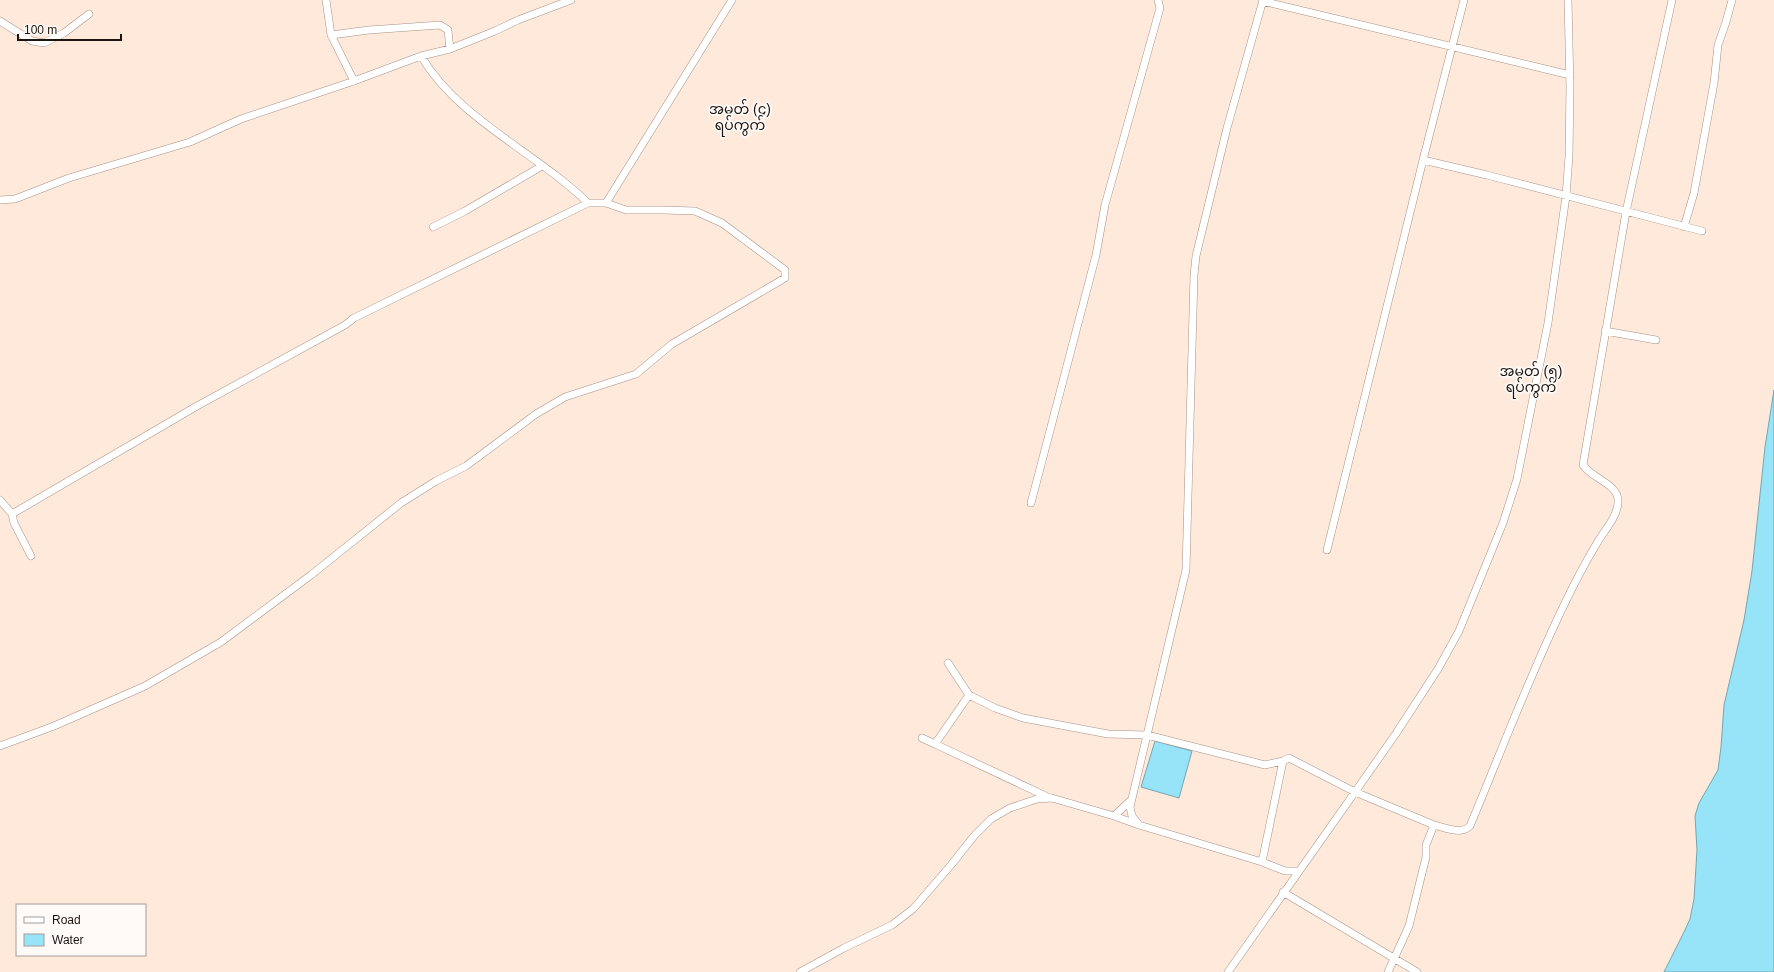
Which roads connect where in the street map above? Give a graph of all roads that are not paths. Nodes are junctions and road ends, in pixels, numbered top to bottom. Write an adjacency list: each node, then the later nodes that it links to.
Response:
1 (326, 0): 12 (street)
2 (571, 0): 14 (street)
3 (732, 0): 23 (street)
4 (1158, 0): 31 (street)
5 (1464, 0): 13 (street)
6 (1568, 0): 16 (street)
7 (1672, 0): 24 (street)
8 (1732, 0): 26 (street)
9 (1262, 1): 13 (street); 37 (street)
10 (89, 14): 11 (street)
11 (0, 21)
12 (331, 35): 14 (street); 17 (street)
13 (1452, 47): 16 (street); 18 (street)
14 (450, 49): 15 (street)
15 (421, 56): 17 (street); 19 (street)
16 (1570, 75): 20 (street)
17 (354, 81): 21 (street)
18 (1423, 160): 20 (street); 33 (street)
19 (542, 166): 22 (street); 25 (street)
20 (1566, 196): 24 (street); 42 (street)
21 (0, 200)
22 (588, 203): 23 (street); 32 (street)
23 (606, 203): 40 (street)
24 (1626, 212): 26 (street); 28 (street)
25 (432, 227)
26 (1684, 227): 27 (street)
27 (1702, 231)
28 (1605, 332): 29 (street); 47 (street)
29 (1656, 340)
30 (0, 500): 32 (street)
31 (1031, 503)
32 (12, 514): 34 (street)
33 (1327, 550)
34 (31, 556)
35 (948, 663): 36 (street)
36 (969, 695): 37 (street); 39 (street)
37 (1147, 735): 41 (street); 44 (street)
38 (922, 738): 39 (street)
39 (935, 744): 43 (street)
40 (0, 746)
41 (1283, 761): 42 (street); 48 (street)
42 (1355, 792): 47 (street); 49 (street)
43 (1052, 798): 45 (street); 52 (street)
44 (1130, 801): 45 (street); 46 (street)
45 (1114, 816): 46 (street)
46 (1139, 825): 48 (street)
47 (1434, 825): 51 (street)
48 (1262, 862): 49 (street)
49 (1299, 871): 50 (street)
50 (1283, 892): 51 (street); 53 (street)
51 (1394, 958): 54 (street); 55 (street)
52 (800, 972)
53 (1228, 972)
54 (1388, 972)
55 (1417, 972)

